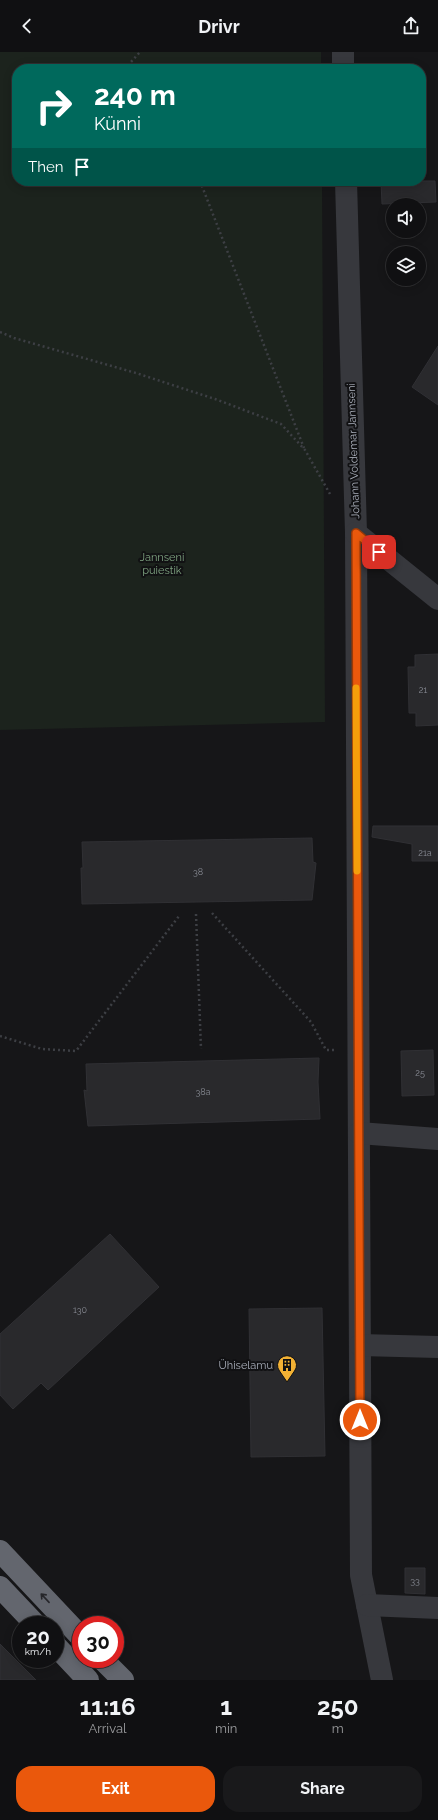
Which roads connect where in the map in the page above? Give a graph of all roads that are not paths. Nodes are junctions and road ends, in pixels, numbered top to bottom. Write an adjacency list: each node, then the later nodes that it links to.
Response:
1 (343, 52): 2 (street)
2 (343, 64)
3 (346, 186): 4 (street, Johann Voldemar Jannseni)
4 (356, 533): 5 (street); 6 (street, Johann Voldemar Jannseni)
5 (438, 599)
6 (359, 1139): 7 (street); 8 (street); 9 (street, Johann Voldemar Jannseni)
7 (438, 1139)
8 (438, 1151)
9 (360, 1345): 10 (street); 14 (street, Johann Voldemar Jannseni)
10 (438, 1347)
11 (0, 1551): 12 (highway)
12 (19, 1571): 13 (street); 17 (highway, one-way to 12)
13 (0, 1588): 16 (highway)
14 (367, 1605): 15 (street); 22 (street, Johann Voldemar Jannseni)
15 (438, 1608)
16 (27, 1616)
17 (72, 1627)
18 (64, 1655): 20 (highway)
19 (111, 1668): 21 (highway)
20 (88, 1680)
21 (123, 1680)
22 (382, 1680)

